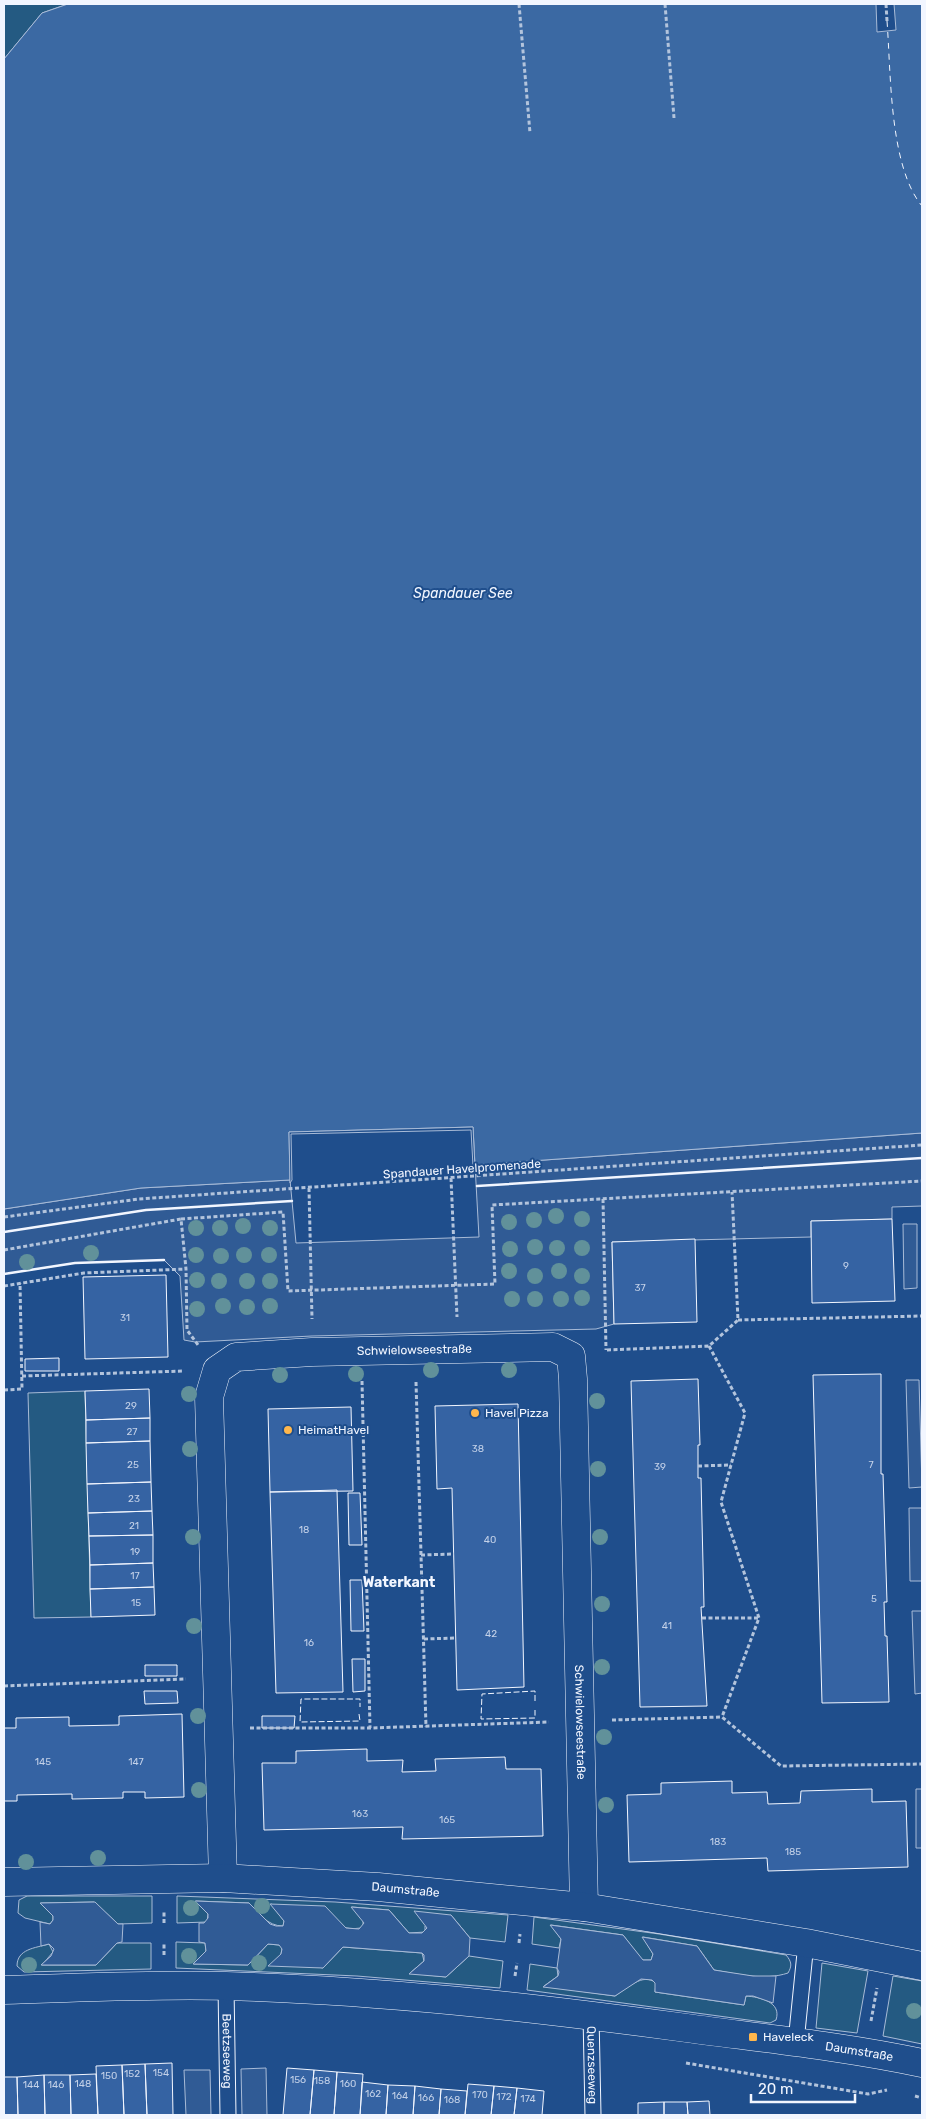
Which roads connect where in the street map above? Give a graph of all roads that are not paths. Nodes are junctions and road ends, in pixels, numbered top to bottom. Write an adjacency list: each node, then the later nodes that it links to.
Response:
1 (223, 1878): 2 (main road, Daumstraße); 3 (main road, Daumstraße); 3 (main road, Schwielowseestraße)
2 (4, 1882)
3 (584, 1907): 4 (main road, Daumstraße)
4 (806, 1943): 5 (main road, Daumstraße); 9 (lane)
5 (922, 1966)
6 (226, 1986): 7 (main road, Daumstraße); 8 (main road, Daumstraße); 11 (lane, Beetzseeweg)
7 (4, 1990)
8 (591, 2015): 9 (main road, Daumstraße); 12 (lane, Quenzseeweg)
9 (796, 2042): 10 (main road, Daumstraße)
10 (922, 2063)
11 (228, 2115)
12 (593, 2115)

